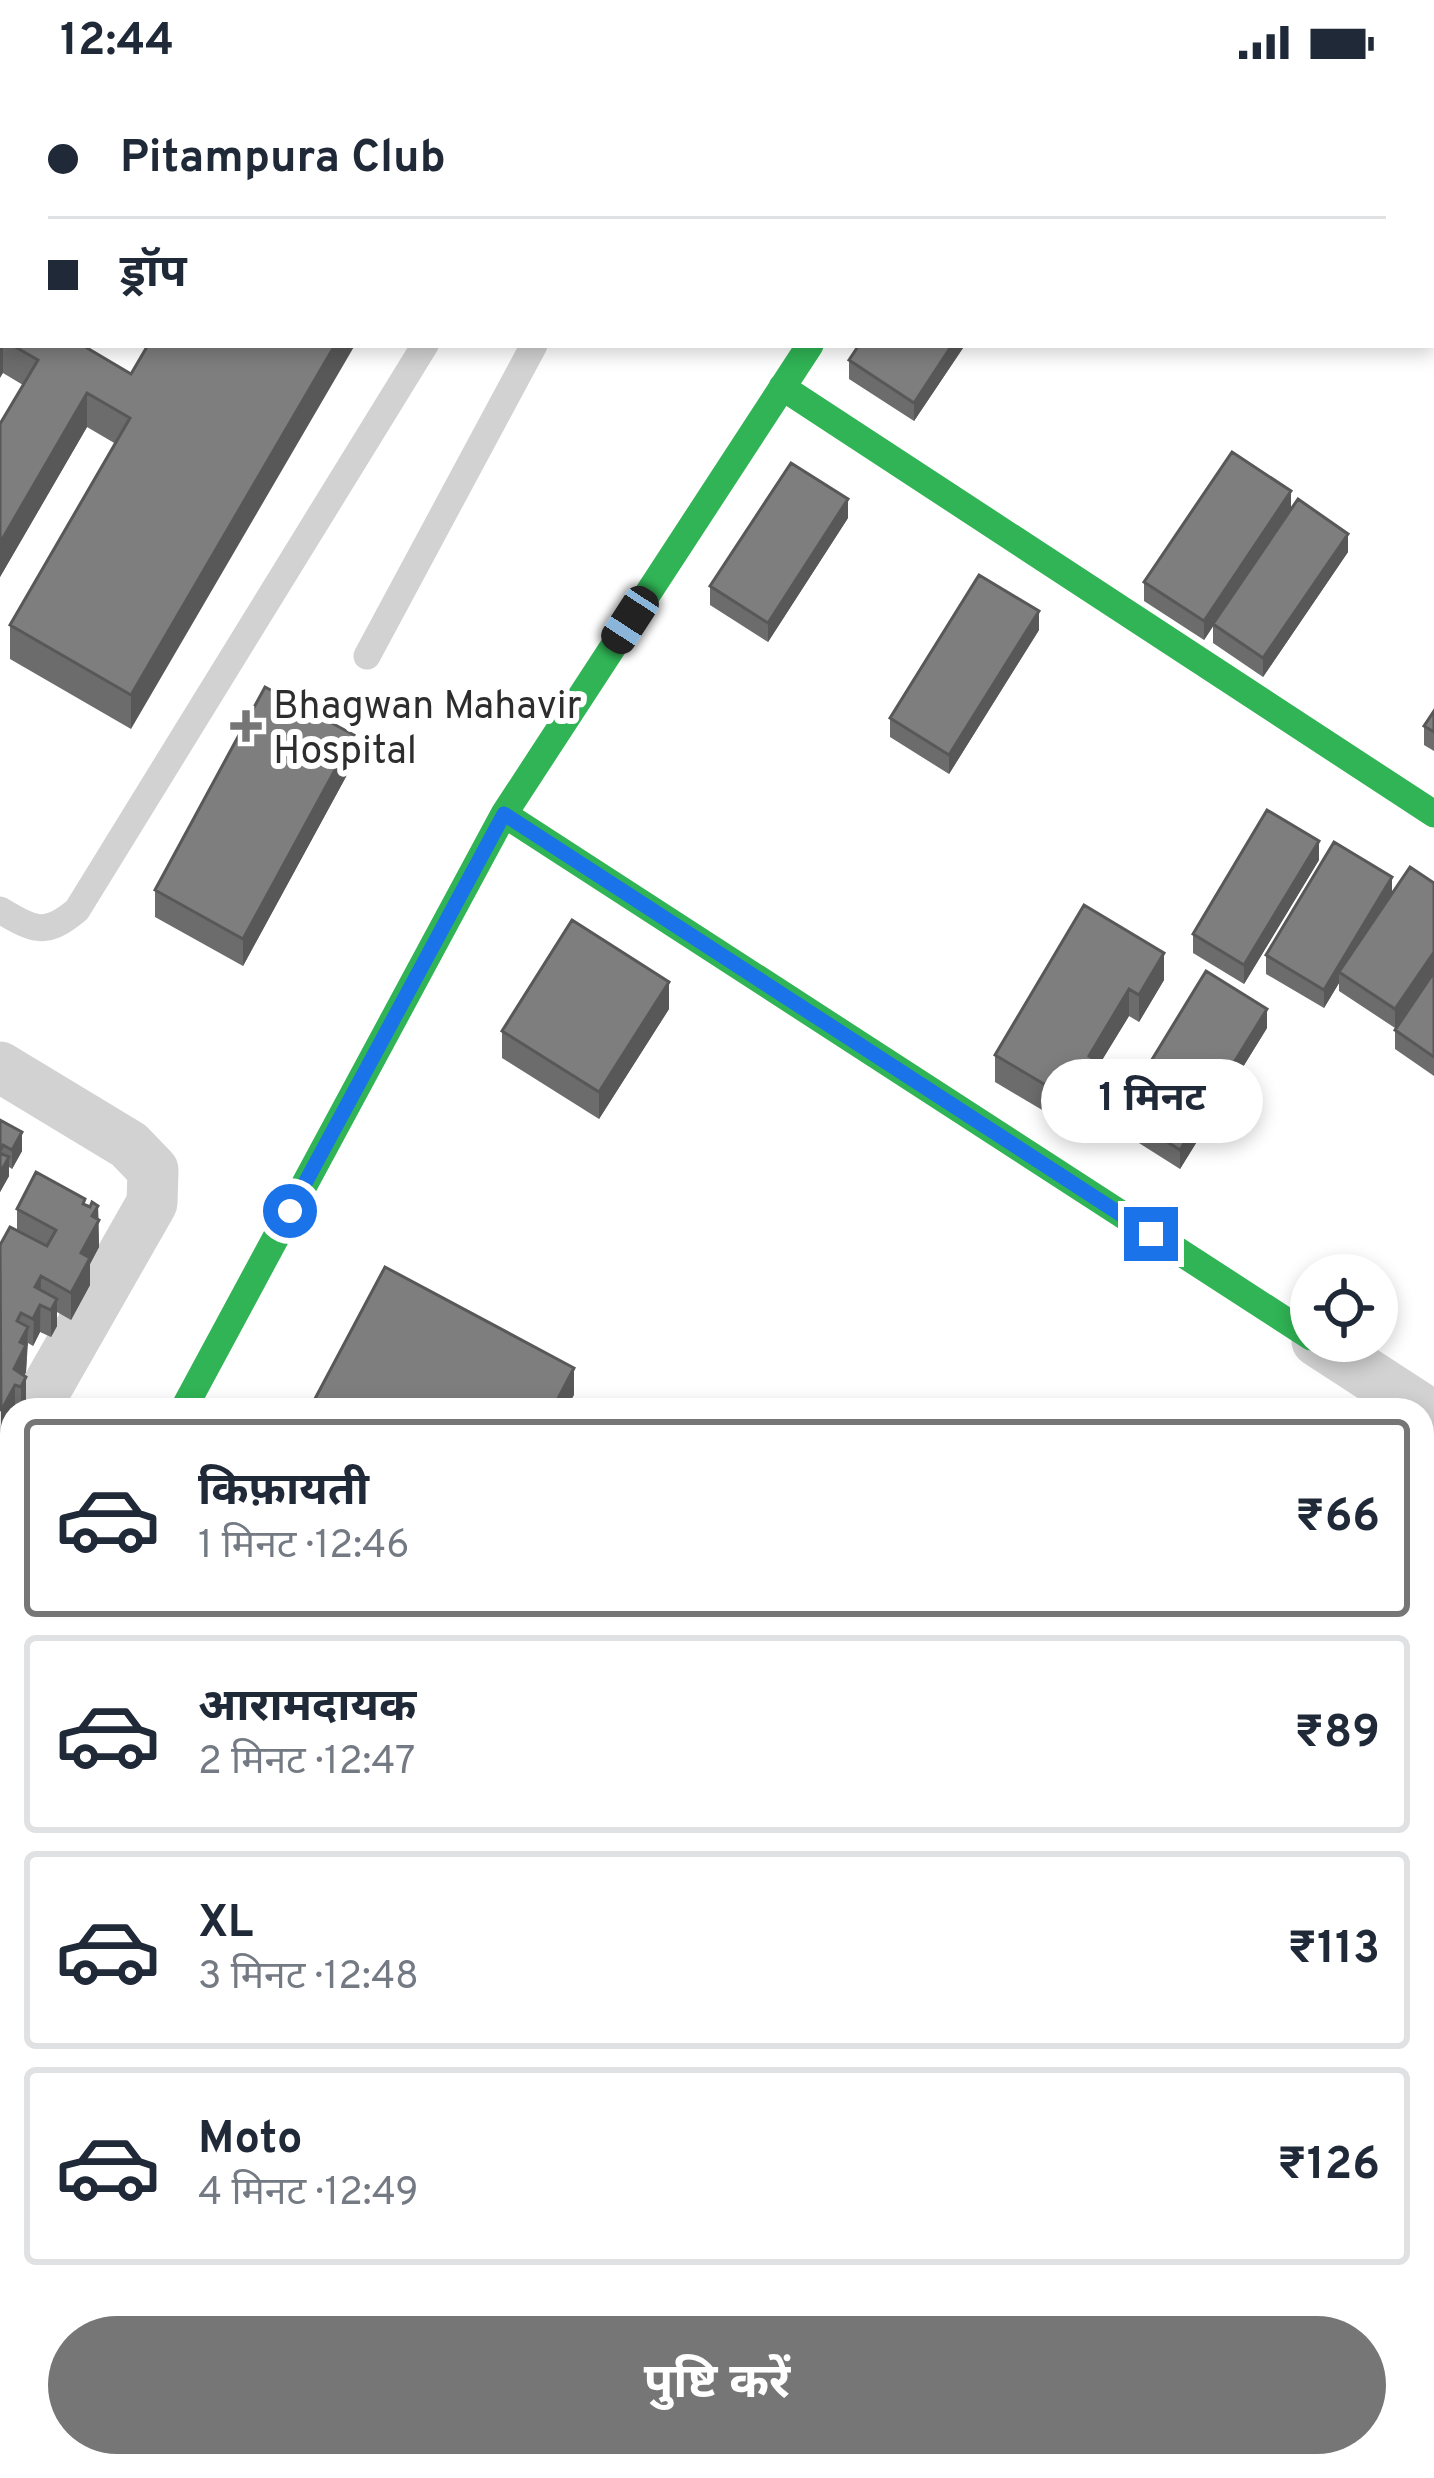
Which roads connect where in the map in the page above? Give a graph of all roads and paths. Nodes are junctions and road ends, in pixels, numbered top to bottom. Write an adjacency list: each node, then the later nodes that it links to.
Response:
1 (422, 348): 8 (lane)
2 (532, 348): 5 (lane)
3 (808, 348): 4 (street)
4 (782, 388): 6 (street); 7 (street)
5 (367, 656)
6 (504, 814): 10 (street); 13 (street)
7 (1434, 814)
8 (0, 910)
9 (0, 1067): 12 (street)
10 (1290, 1323)
11 (1349, 1362): 14 (street)
12 (41, 1398)
13 (189, 1398)
14 (1405, 1398)

